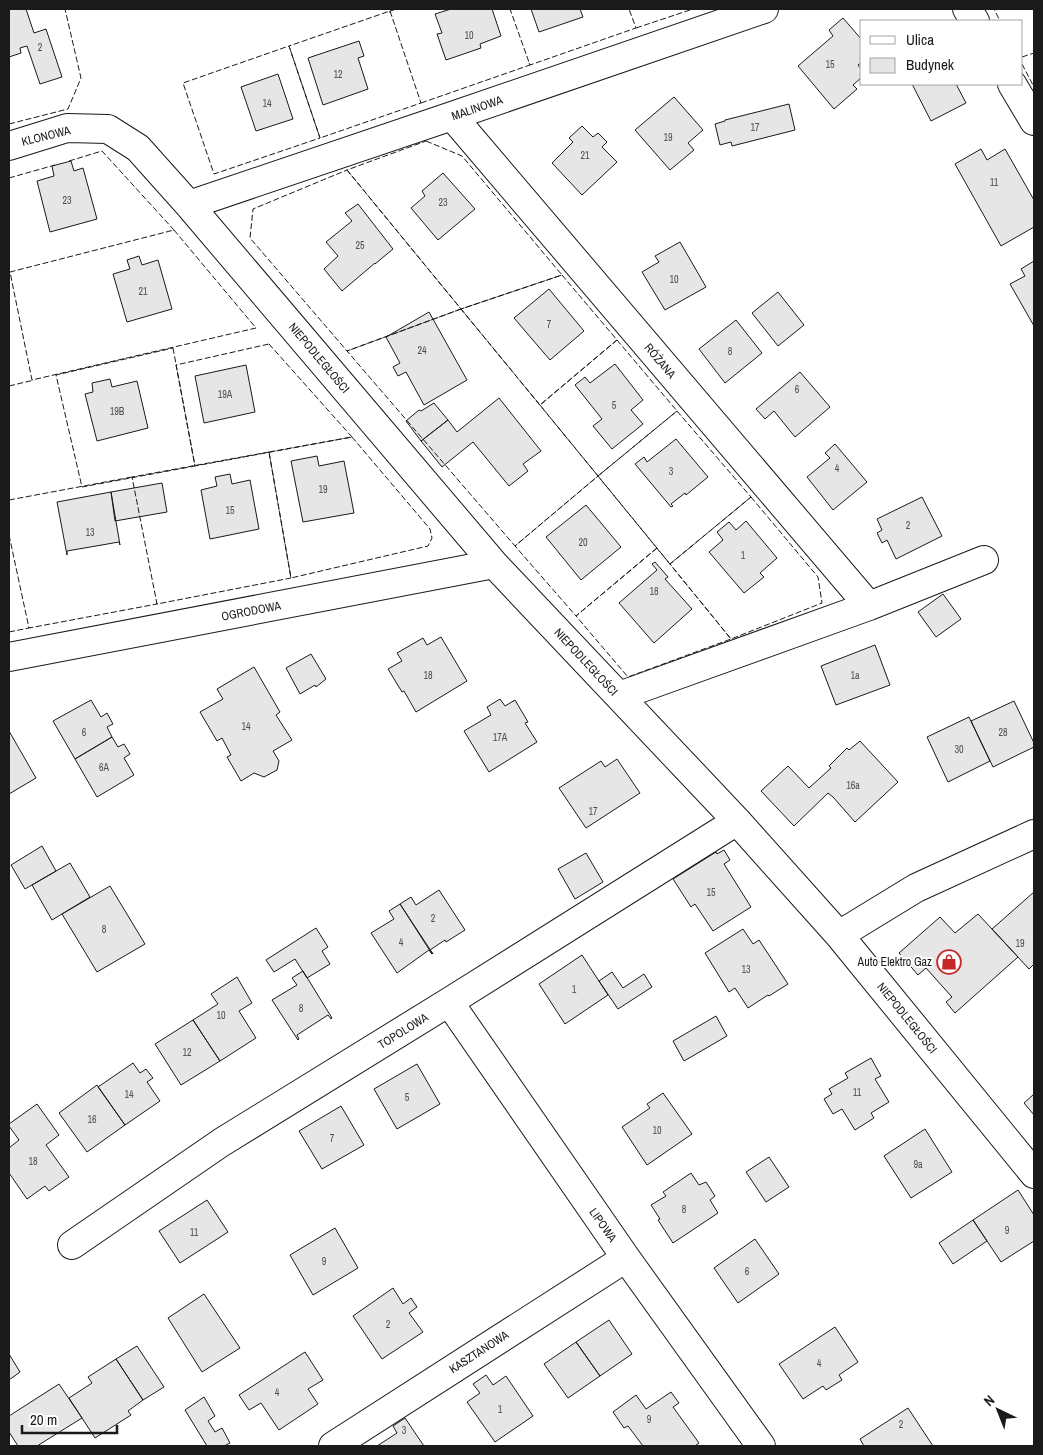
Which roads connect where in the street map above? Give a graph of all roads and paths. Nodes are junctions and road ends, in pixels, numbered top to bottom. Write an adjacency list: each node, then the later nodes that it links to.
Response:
1 (764, 9): 5 (street, MALINOWA)
2 (967, 9): 3 (street)
3 (974, 20)
4 (1013, 85): 6 (street)
5 (452, 116): 9 (street, MALINOWA); 12 (street, RÓŻANA)
6 (1034, 120)
7 (9, 146): 8 (street, KLONOWA)
8 (138, 148): 9 (street, NIEPODLEGŁOŚCI)
9 (189, 205): 11 (street, NIEPODLEGŁOŚCI)
10 (984, 560): 12 (street)
11 (494, 564): 13 (street, OGRODOWA); 14 (street, NIEPODLEGŁOŚCI)
12 (869, 606): 14 (street)
13 (9, 658)
14 (619, 696): 15 (street, NIEPODLEGŁOŚCI)
15 (736, 821): 17 (street, NIEPODLEGŁOŚCI); 18 (street, TOPOLOWA)
16 (1034, 834): 17 (street)
17 (839, 935): 19 (street, NIEPODLEGŁOŚCI)
18 (449, 1002): 20 (street, TOPOLOWA); 21 (street, LIPOWA)
19 (1034, 1174)
20 (72, 1245)
21 (626, 1258): 22 (street, KASZTANOWA); 23 (street, LIPOWA)
22 (333, 1446)
23 (761, 1446)

